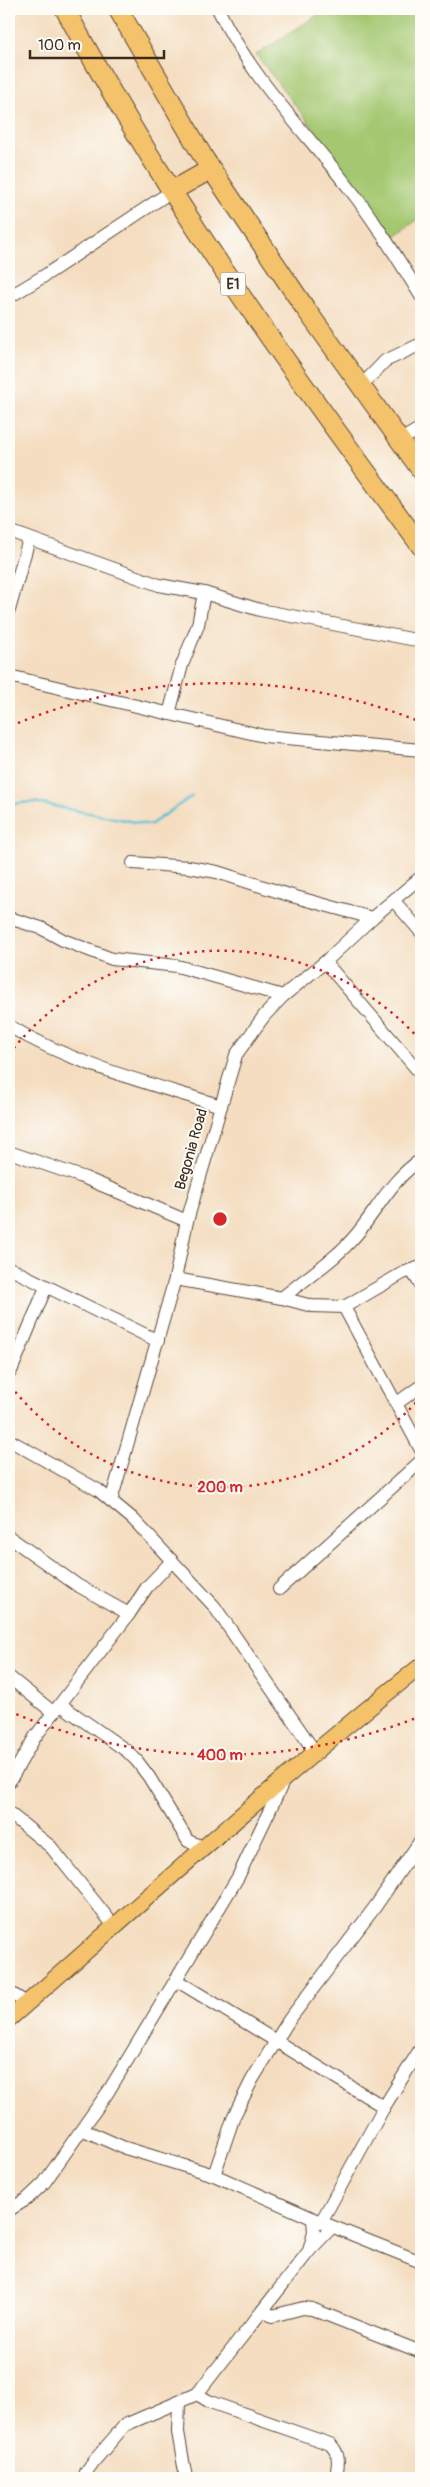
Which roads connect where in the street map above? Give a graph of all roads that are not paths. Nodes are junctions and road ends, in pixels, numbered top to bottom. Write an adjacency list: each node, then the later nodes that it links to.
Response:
1 (65, 9): 5 (highway, E1)
2 (118, 9): 4 (highway)
3 (218, 9): 6 (street)
4 (211, 169): 5 (highway); 9 (highway)
5 (172, 191): 7 (street); 15 (highway, E1)
6 (421, 296)
7 (9, 297)
8 (421, 344): 9 (street)
9 (362, 385): 11 (highway)
10 (421, 428): 11 (street)
11 (399, 441): 12 (highway)
12 (421, 470)
13 (9, 531): 14 (street)
14 (29, 539): 16 (street); 17 (street)
15 (421, 546)
16 (204, 593): 18 (street); 20 (street)
17 (9, 610)
18 (421, 641)
19 (9, 676): 20 (street)
20 (170, 714): 21 (street)
21 (421, 750)
22 (134, 863): 26 (street)
23 (421, 877): 24 (street, Begonia Road)
24 (394, 901): 26 (street, Begonia Road); 27 (street)
25 (9, 918): 29 (street)
26 (372, 918): 28 (street, Begonia Road)
27 (421, 932)
28 (325, 962): 29 (street, Begonia Road); 31 (street)
29 (283, 996): 32 (street, Begonia Road)
30 (9, 1026): 32 (street)
31 (421, 1074)
32 (221, 1106): 35 (street, Begonia Road)
33 (9, 1152): 35 (street)
34 (421, 1160): 41 (street)
35 (187, 1221): 38 (street, Begonia Road)
36 (9, 1268): 40 (street)
37 (416, 1268): 39 (street); 42 (street)
38 (175, 1279): 41 (street); 43 (street, Begonia Road)
39 (421, 1285)
40 (46, 1287): 43 (street); 44 (street)
41 (282, 1298): 42 (street)
42 (344, 1306): 46 (street)
43 (158, 1341): 50 (street, Begonia Road)
44 (12, 1371)
45 (421, 1386): 46 (street)
46 (397, 1403): 48 (street)
47 (9, 1440): 50 (street)
48 (421, 1450)
49 (421, 1461): 53 (street)
50 (111, 1501): 52 (street)
51 (9, 1537): 54 (street)
52 (172, 1561): 54 (street); 58 (street)
53 (278, 1589)
54 (129, 1614): 57 (street)
55 (421, 1666): 58 (main road)
56 (9, 1677): 57 (street)
57 (58, 1709): 60 (street); 63 (street)
58 (315, 1752): 59 (main road)
59 (286, 1777): 63 (main road); 65 (street)
60 (9, 1782)
61 (9, 1812): 64 (street)
62 (421, 1840): 69 (street)
63 (204, 1847): 64 (main road)
64 (114, 1926): 67 (main road)
65 (176, 1980): 69 (street); 72 (street)
66 (9, 1992): 67 (street)
67 (27, 2003): 68 (main road)
68 (9, 2019)
69 (277, 2040): 71 (street); 73 (street)
70 (421, 2048): 71 (street)
71 (384, 2107): 75 (street)
72 (84, 2130): 73 (street); 74 (street)
73 (214, 2175): 75 (street)
74 (9, 2210)
75 (322, 2223): 76 (street); 76 (street); 77 (street)
76 (309, 2251): 78 (street)
77 (421, 2262)
78 (263, 2310): 79 (street); 80 (street)
79 (421, 2352)
80 (198, 2394): 81 (street); 84 (street)
81 (179, 2402): 82 (street); 83 (street)
82 (85, 2478)
83 (186, 2478)
84 (336, 2478)

